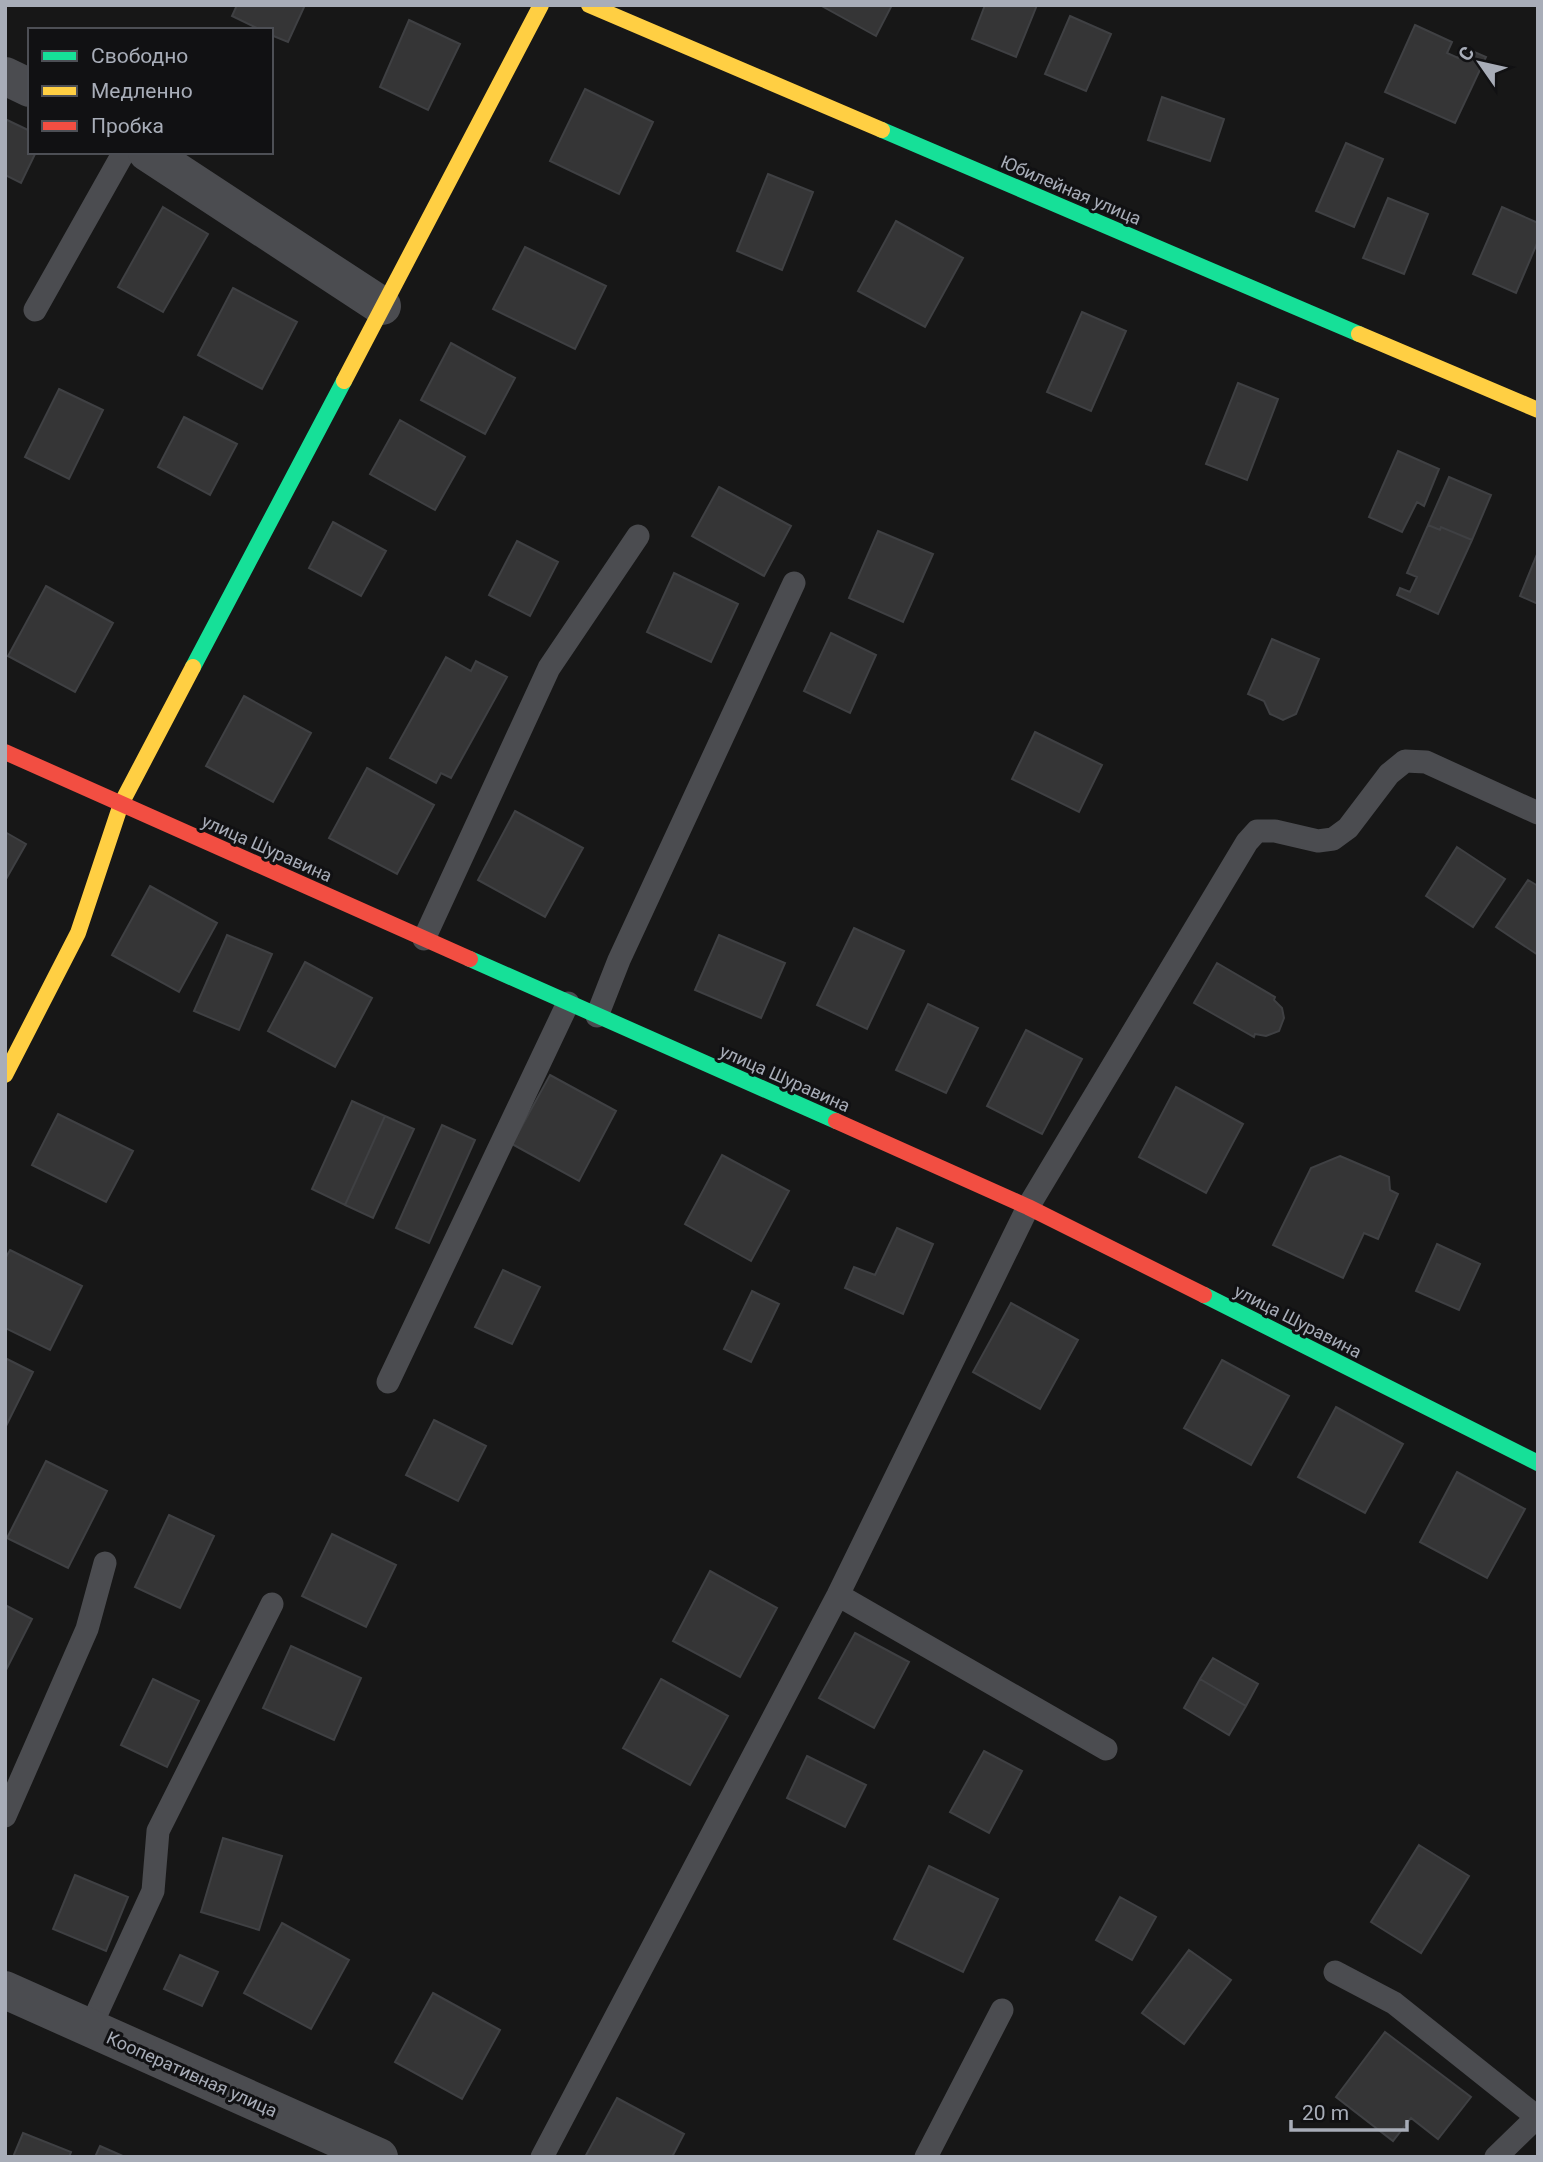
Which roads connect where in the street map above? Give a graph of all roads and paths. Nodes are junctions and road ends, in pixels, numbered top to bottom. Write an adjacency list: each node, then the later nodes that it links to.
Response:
1 (541, 5): 7 (street)
2 (589, 5): 9 (street, Юбилейная улица)
3 (5, 76): 4 (street)
4 (28, 87)
5 (123, 154): 8 (lane)
6 (150, 154): 7 (street)
7 (382, 306): 13 (street)
8 (35, 310)
9 (1538, 410)
10 (638, 536): 15 (lane)
11 (794, 583): 17 (lane)
12 (5, 752): 13 (street, улица Шуравина)
13 (121, 804): 15 (street, улица Шуравина); 18 (street)
14 (1538, 813): 19 (lane)
15 (424, 939): 16 (street, улица Шуравина)
16 (568, 1003): 17 (street, улица Шуравина); 20 (lane)
17 (597, 1016): 19 (street, улица Шуравина)
18 (5, 1075)
19 (1028, 1207): 21 (street, улица Шуравина); 23 (lane)
20 (388, 1382)
21 (1538, 1463)
22 (105, 1563): 26 (lane)
23 (838, 1595): 25 (lane); 33 (lane)
24 (272, 1604): 30 (lane)
25 (1106, 1749)
26 (5, 1816)
27 (1335, 1972): 31 (lane)
28 (5, 1990): 30 (street, Кооперативная улица)
29 (1002, 2010): 34 (lane)
30 (90, 2028): 32 (street, Кооперативная улица)
31 (1537, 2117): 35 (lane)
32 (379, 2157)
33 (542, 2157)
34 (926, 2157)
35 (1496, 2157)

